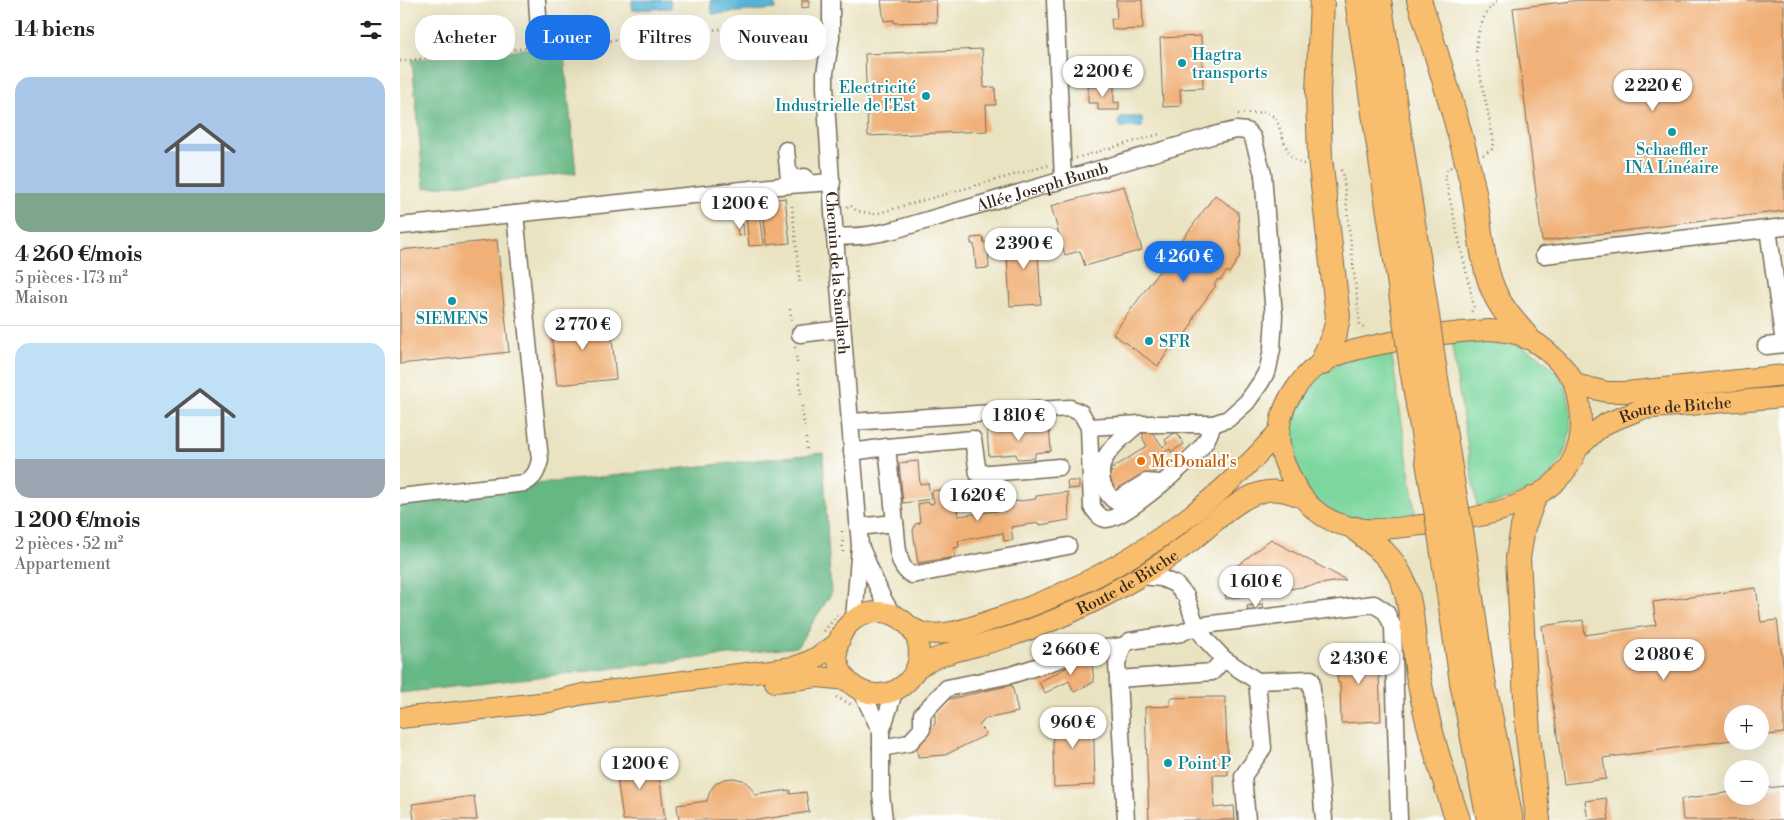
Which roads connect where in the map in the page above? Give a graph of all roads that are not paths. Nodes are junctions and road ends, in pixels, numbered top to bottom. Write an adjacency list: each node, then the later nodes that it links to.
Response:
1 (537, 0): 8 (street)
2 (831, 0): 10 (street, Chemin de la Sandlach)
3 (1055, 0): 11 (street)
4 (1322, 0): 23 (highway)
5 (1357, 0): 17 (highway)
6 (1379, 0): 17 (highway)
7 (1419, 0): 20 (highway)
8 (538, 15)
9 (786, 150): 10 (street)
10 (832, 178): 12 (street); 15 (street, Chemin de la Sandlach)
11 (1063, 180): 15 (street, Allée Joseph Bumb); 28 (street, Allée Joseph Bumb)
12 (515, 214): 13 (street); 38 (street)
13 (400, 226)
14 (1776, 228): 16 (street); 21 (street)
15 (835, 236): 18 (street, Chemin de la Sandlach)
16 (1544, 255)
17 (1414, 304): 43 (highway, bridge)
18 (842, 329): 19 (street); 27 (street, Chemin de la Sandlach)
19 (795, 335)
20 (1527, 337): 23 (main road); 25 (main road)
21 (1783, 340): 22 (street)
22 (1766, 346)
23 (1322, 363): 31 (main road)
24 (1784, 375): 25 (main road, Route de Bitche)
25 (1574, 384): 33 (main road)
26 (1784, 397): 33 (main road, Route de Bitche)
27 (850, 422): 30 (street); 34 (street, Chemin de la Sandlach)
28 (1213, 424): 29 (street); 36 (street)
29 (1137, 425): 30 (street); 36 (street)
30 (1089, 427): 36 (street)
31 (1278, 432): 37 (main road); 50 (main road, Route de Bitche)
32 (886, 447): 34 (street); 35 (street); 40 (street)
33 (1578, 448): 39 (main road)
34 (852, 452): 41 (street, Chemin de la Sandlach)
35 (1059, 467)
36 (1162, 484)
37 (1301, 496): 42 (main road); 46 (main road, Route de Bitche)
38 (400, 497)
39 (1534, 498): 42 (main road); 70 (highway)
40 (895, 523): 41 (street); 45 (street)
41 (850, 528): 44 (street, Chemin de la Sandlach)
42 (1356, 529): 67 (highway)
43 (1451, 539): 68 (highway); 69 (highway)
44 (860, 546): 47 (street, Chemin de la Sandlach); 48 (street, Chemin de la Sandlach)
45 (1068, 546)
46 (1141, 576): 49 (street); 54 (main road, Route de Bitche)
47 (848, 613): 48 (main road); 51 (main road)
48 (892, 614): 50 (main road)
49 (1196, 626): 52 (street); 53 (street); 66 (street)
50 (910, 627): 54 (main road)
51 (838, 642): 58 (main road); 59 (main road)
52 (1124, 646): 55 (street); 61 (street)
53 (1228, 663): 55 (street); 56 (street)
54 (915, 670): 57 (main road)
55 (1118, 680): 63 (street)
56 (1257, 682): 64 (street); 65 (street)
57 (895, 690): 58 (main road); 61 (street)
58 (854, 692): 59 (main road); 61 (street)
59 (549, 702): 60 (main road)
60 (400, 718)
61 (881, 740): 62 (street)
62 (884, 820)
63 (1126, 820)
64 (1247, 820)
65 (1324, 820)
66 (1399, 820)
67 (1458, 820)
68 (1489, 820)
69 (1511, 820)
70 (1538, 820)

